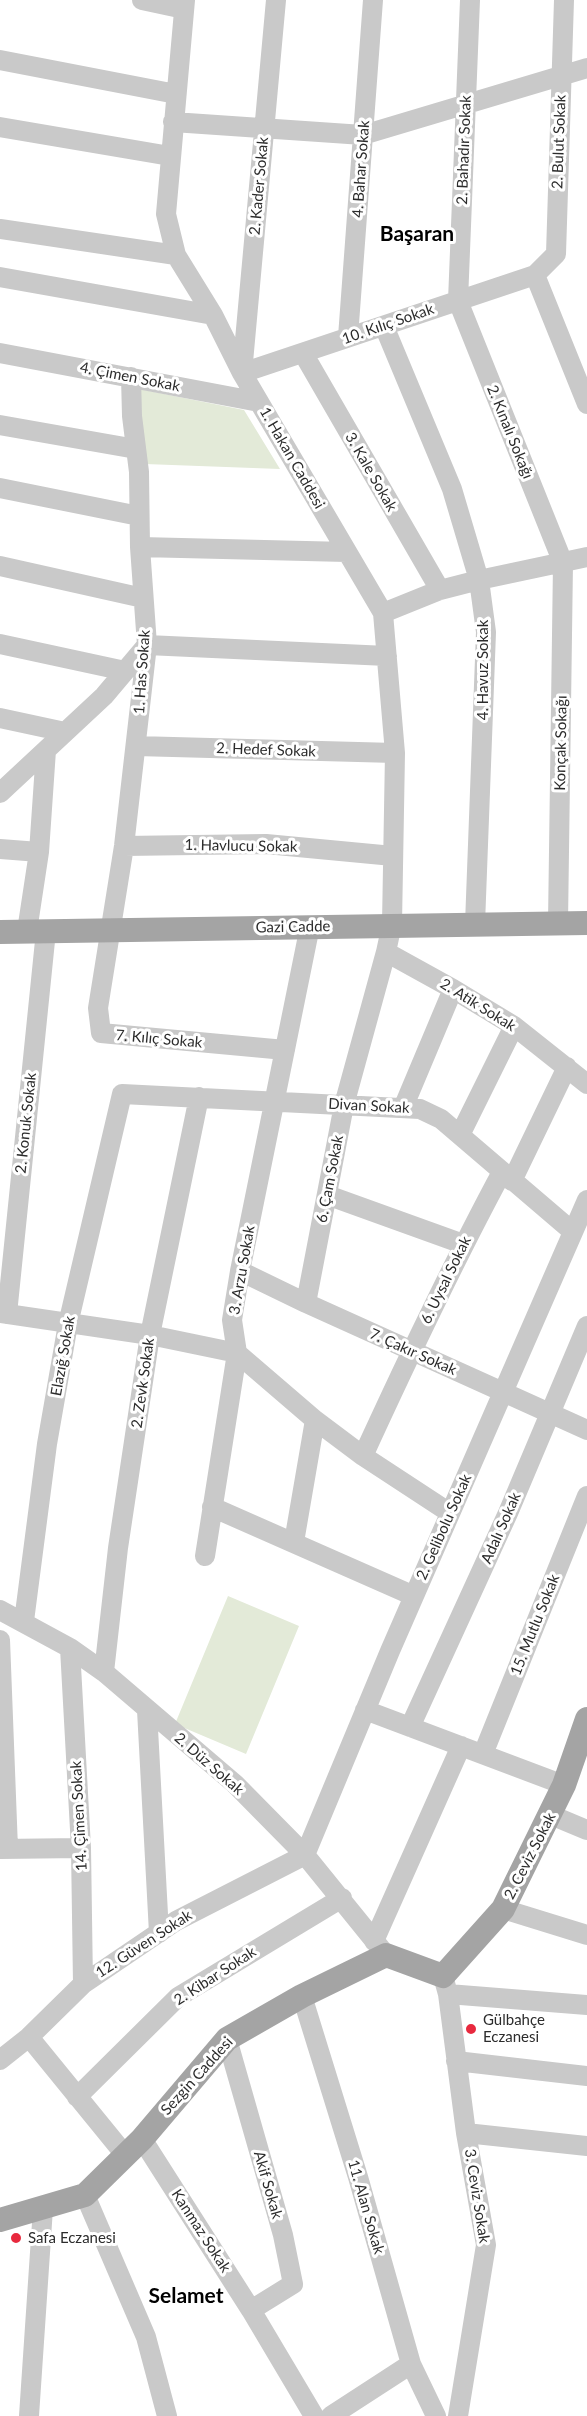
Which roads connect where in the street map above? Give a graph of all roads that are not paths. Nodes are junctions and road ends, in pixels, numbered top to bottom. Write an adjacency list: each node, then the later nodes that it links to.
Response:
1 (142, 0): 6 (street)
2 (276, 0): 14 (street, 2. Kader Sokak)
3 (373, 0): 15 (street, 4. Bahar Sokak)
4 (470, 0): 11 (street, 2. Bahadır Sokak)
5 (564, 0): 9 (street, 2. Bulut Sokak)
6 (184, 4): 10 (street, 1. Hakan Caddesi)
7 (0, 60): 10 (street)
8 (587, 68): 9 (street)
9 (562, 75): 11 (street); 19 (street, 2. Bulut Sokak)
10 (176, 94): 12 (street, 1. Hakan Caddesi)
11 (466, 105): 15 (street); 21 (street, 2. Bahadır Sokak)
12 (173, 122): 14 (street); 16 (street, 1. Hakan Caddesi)
13 (0, 127): 16 (street)
14 (264, 130): 15 (street); 27 (street, 2. Kader Sokak)
15 (363, 135): 24 (street, 4. Bahar Sokak)
16 (170, 156): 18 (street, 1. Hakan Caddesi)
17 (0, 229): 18 (street)
18 (176, 255): 22 (street, 1. Hakan Caddesi)
19 (534, 275): 21 (street, 10. Kılıç Sokak); 30 (street)
20 (0, 277): 22 (street)
21 (458, 301): 23 (street, 10. Kılıç Sokak); 38 (street, 2. Kınalı Sokağı)
22 (213, 315): 27 (street, 1. Hakan Caddesi)
23 (384, 326): 24 (street, 10. Kılıç Sokak); 40 (street, 4. Havuz Sokak)
24 (348, 337): 26 (street, 10. Kılıç Sokak)
25 (0, 352): 28 (street, 4. Çimen Sokak)
26 (303, 353): 27 (street, 10. Kılıç Sokak); 41 (street, 3. Kale Sokak)
27 (242, 373): 29 (street, 1. Hakan Caddesi)
28 (131, 377): 29 (street, 4. Çimen Sokak); 32 (street, 1. Has Sokak)
29 (259, 402): 36 (street, 1. Hakan Caddesi)
30 (587, 404)
31 (0, 425): 32 (street)
32 (136, 449): 34 (street, 1. Has Sokak)
33 (0, 488): 34 (street)
34 (139, 516): 35 (street, 1. Has Sokak)
35 (140, 547): 36 (street); 42 (street, 1. Has Sokak)
36 (347, 552): 43 (street, 1. Hakan Caddesi)
37 (587, 557): 38 (street)
38 (563, 563): 40 (street); 58 (street, Konçak Sokağı)
39 (0, 566): 42 (street)
40 (480, 580): 41 (street); 61 (street, 4. Havuz Sokak)
41 (440, 590): 43 (street)
42 (143, 598): 45 (street, 1. Has Sokak)
43 (383, 613): 46 (street, 1. Hakan Caddesi)
44 (0, 644): 47 (street)
45 (147, 645): 46 (street); 47 (street); 50 (street, 1. Has Sokak)
46 (387, 656): 52 (street, 1. Hakan Caddesi)
47 (125, 671): 49 (street)
48 (0, 718): 49 (street)
49 (65, 732): 51 (street)
50 (136, 746): 52 (street, 2. Hedef Sokak); 54 (street, 1. Has Sokak)
51 (46, 750): 53 (street); 56 (street, 2. Konuk Sokak)
52 (395, 753): 57 (street, 1. Hakan Caddesi)
53 (0, 793)
54 (124, 846): 57 (street, 1. Havlucu Sokak); 64 (street, 1. Has Sokak)
55 (0, 849): 56 (street)
56 (39, 852): 63 (street, 2. Konuk Sokak)
57 (393, 856): 60 (street, 1. Hakan Caddesi)
58 (558, 923): 59 (main road, Gazi Cadde); 61 (main road, Gazi Cadde)
59 (587, 923)
60 (392, 924): 61 (main road, Gazi Cadde); 62 (main road, Gazi Cadde); 66 (street)
61 (476, 924)
62 (310, 926): 64 (main road, Gazi Cadde); 69 (street, 3. Arzu Sokak)
63 (37, 931): 64 (main road, Gazi Cadde); 65 (main road, Gazi Cadde); 85 (street, 2. Konuk Sokak)
64 (111, 931): 69 (street, 7. Kılıç Sokak)
65 (0, 932)
66 (386, 952): 67 (street, 2. Atik Sokak); 75 (street, 6. Çam Sokak)
67 (453, 989): 68 (street, 2. Atik Sokak); 76 (street)
68 (514, 1026): 70 (street, 2. Atik Sokak); 77 (street)
69 (285, 1050): 74 (street, 3. Arzu Sokak)
70 (567, 1067): 71 (street, 2. Atik Sokak); 78 (street, 6. Uysal Sokak)
71 (587, 1083)
72 (122, 1094): 73 (street, Divan Sokak); 86 (street, Elazığ Sokak)
73 (199, 1097): 74 (street, Divan Sokak); 88 (street, 2. Zevk Sokak)
74 (274, 1101): 75 (street, Divan Sokak); 83 (street, 3. Arzu Sokak)
75 (344, 1104): 76 (street, Divan Sokak); 79 (street, 6. Çam Sokak)
76 (403, 1108): 77 (street, Divan Sokak)
77 (460, 1135): 78 (street, Divan Sokak)
78 (507, 1177): 81 (street, Divan Sokak); 82 (street, 6. Uysal Sokak)
79 (327, 1195): 82 (street); 84 (street, 6. Çam Sokak)
80 (587, 1200): 81 (street, 2. Gelibolu Sokak)
81 (572, 1231): 91 (street, 2. Gelibolu Sokak)
82 (463, 1244): 89 (street, 6. Uysal Sokak)
83 (240, 1271): 84 (street, 7. Çakır Sokak); 90 (street, 3. Arzu Sokak)
84 (306, 1303): 89 (street, 7. Çakır Sokak)
85 (3, 1314): 86 (street)
86 (68, 1324): 88 (street); 103 (street, Elazığ Sokak)
87 (587, 1326): 92 (street, Adalı Sokak)
88 (150, 1335): 90 (street); 106 (street, 2. Zevk Sokak)
89 (411, 1351): 91 (street, 7. Çakır Sokak); 95 (street, 6. Uysal Sokak)
90 (237, 1353): 93 (street); 97 (street, 3. Arzu Sokak)
91 (502, 1392): 92 (street, 7. Çakır Sokak); 98 (street, 2. Gelibolu Sokak)
92 (550, 1414): 94 (street, 7. Çakır Sokak); 110 (street, Adalı Sokak)
93 (315, 1420): 95 (street); 99 (street)
94 (587, 1430)
95 (363, 1456): 98 (street)
96 (587, 1496): 112 (street, 15. Mutlu Sokak)
97 (212, 1507): 99 (street); 100 (street, 3. Arzu Sokak)
98 (450, 1513): 101 (street, 2. Gelibolu Sokak)
99 (294, 1542): 101 (street)
100 (205, 1556)
101 (414, 1596): 108 (street, 2. Gelibolu Sokak)
102 (0, 1610): 103 (street, 2. Düz Sokak)
103 (24, 1621): 105 (street, 2. Düz Sokak)
104 (0, 1640): 117 (street)
105 (70, 1648): 106 (street, 2. Düz Sokak); 116 (street, 14. Çimen Sokak)
106 (104, 1672): 107 (street, 2. Düz Sokak)
107 (147, 1710): 118 (street, 2. Düz Sokak); 121 (street)
108 (365, 1710): 110 (street); 118 (street, 2. Gelibolu Sokak)
109 (586, 1723): 113 (main road, 2. Ceviz Sokak)
110 (410, 1727): 111 (street)
111 (461, 1746): 112 (street); 123 (street)
112 (483, 1754): 113 (street)
113 (564, 1785): 114 (main road, 2. Ceviz Sokak)
114 (551, 1815): 115 (street); 120 (main road, 2. Ceviz Sokak)
115 (587, 1830)
116 (81, 1848): 117 (street); 124 (street, 14. Çimen Sokak)
117 (4, 1849)
118 (305, 1855): 119 (street, 2. Düz Sokak); 121 (street, 12. Güven Sokak)
119 (342, 1898): 123 (street, 2. Düz Sokak); 133 (street, 2. Kibar Sokak)
120 (503, 1909): 122 (street); 125 (main road, 2. Ceviz Sokak)
121 (159, 1933): 124 (street, 12. Güven Sokak)
122 (587, 1935)
123 (380, 1948): 125 (main road); 126 (main road, Sezgin Caddesi)
124 (83, 1984): 128 (street, 12. Güven Sokak)
125 (446, 1985): 127 (street); 131 (street, 3. Ceviz Sokak)
126 (302, 1996): 129 (main road, Sezgin Caddesi); 141 (street, 11. Alan Sokak)
127 (587, 2005)
128 (29, 2037): 130 (street, 12. Güven Sokak); 133 (street, Kanmaz Sokak)
129 (227, 2039): 136 (main road, Sezgin Caddesi); 140 (street, Akif Sokak)
130 (0, 2060)
131 (456, 2061): 132 (street); 134 (street, 3. Ceviz Sokak)
132 (587, 2076)
133 (77, 2097): 136 (street, Kanmaz Sokak)
134 (466, 2133): 135 (street); 147 (street, 3. Ceviz Sokak)
135 (587, 2145)
136 (134, 2147): 137 (main road, Sezgin Caddesi); 140 (street, Kanmaz Sokak)
137 (85, 2195): 138 (main road, Sezgin Caddesi); 143 (street)
138 (43, 2208): 139 (main road, Sezgin Caddesi); 142 (street)
139 (0, 2220)
140 (251, 2310): 144 (street, Kanmaz Sokak)
141 (411, 2364): 145 (street); 146 (street, 11. Alan Sokak)
142 (29, 2416)
143 (167, 2416)
144 (314, 2416)
145 (331, 2416)
146 (436, 2416)
147 (458, 2416)

